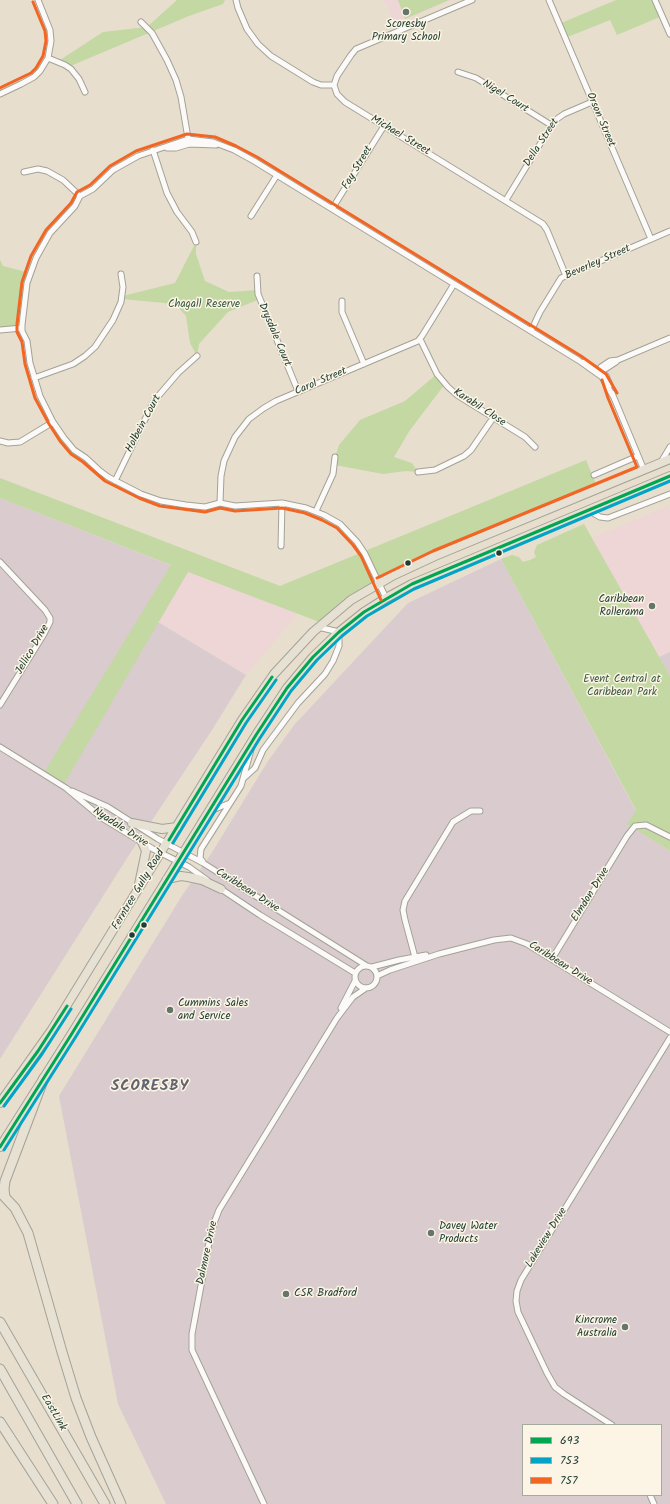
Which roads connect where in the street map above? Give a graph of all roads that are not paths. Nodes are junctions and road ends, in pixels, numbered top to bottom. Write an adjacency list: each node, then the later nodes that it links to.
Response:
1 (38, 0): 8 (street)
2 (236, 0): 10 (street)
3 (472, 0): 10 (street)
4 (549, 0): 13 (street, Orson Street)
5 (655, 0): 7 (street)
6 (141, 22): 16 (street)
7 (670, 34)
8 (48, 58): 11 (street); 12 (street)
9 (458, 72): 14 (street, Nigel Court)
10 (334, 84): 15 (street, Michael Street)
11 (85, 92)
12 (0, 94)
13 (592, 102): 14 (street, Della Street); 25 (street, Orson Street)
14 (551, 125): 21 (street, Della Street)
15 (384, 126): 21 (street, Michael Street); 22 (street, Fay Street)
16 (189, 141): 17 (street); 19 (street)
17 (153, 150): 20 (street); 26 (street)
18 (24, 172): 20 (street)
19 (277, 175): 22 (street); 23 (street)
20 (80, 196): 32 (street)
21 (506, 200): 29 (street, Michael Street)
22 (332, 209): 30 (street)
23 (252, 216)
24 (670, 231): 25 (street, Beverley Street)
25 (651, 239): 29 (street, Beverley Street)
26 (196, 242)
27 (121, 274): 40 (street)
28 (257, 276): 41 (street, Drysdale Court)
29 (566, 276): 34 (street, Beverley Street)
30 (454, 284): 34 (street); 36 (street)
31 (342, 301): 38 (street)
32 (22, 328): 33 (street); 40 (street)
33 (0, 330)
34 (529, 330): 39 (street)
35 (670, 338): 39 (street)
36 (420, 339): 38 (street, Carol Street); 42 (street, Karabil Close)
37 (197, 356): 55 (street, Holbein Court)
38 (364, 364): 41 (street, Carol Street)
39 (599, 372): 47 (street)
40 (34, 378): 43 (street)
41 (298, 392): 57 (street, Carol Street)
42 (493, 418): 45 (street, Karabil Close); 52 (street)
43 (53, 422): 44 (street); 55 (street)
44 (0, 441)
45 (534, 447)
46 (670, 447): 50 (street)
47 (638, 456): 51 (street); 53 (street)
48 (335, 457): 60 (street)
49 (670, 459): 50 (main road, Ferntree Gully Road)
50 (660, 463): 51 (main road, Ferntree Gully Road)
51 (644, 470): 63 (main road, Ferntree Gully Road)
52 (418, 472)
53 (594, 475)
54 (670, 476): 59 (main road, Ferntree Gully Road)
55 (115, 481): 57 (street)
56 (670, 494): 59 (street)
57 (220, 502): 58 (street)
58 (282, 503): 60 (street); 61 (street)
59 (588, 510): 64 (main road, Ferntree Gully Road)
60 (316, 511): 63 (street)
61 (281, 546)
62 (0, 562): 67 (street, Jellico Drive)
63 (379, 583): 64 (street); 65 (main road, Ferntree Gully Road)
64 (386, 598): 66 (main road, Ferntree Gully Road)
65 (318, 627): 66 (street); 76 (main road, Ferntree Gully Road)
66 (339, 632): 68 (main road, Ferntree Gully Road); 70 (street)
67 (0, 705)
68 (256, 735): 70 (street); 73 (main road, Ferntree Gully Road)
69 (0, 747): 71 (street, Nyadale Drive)
70 (244, 778): 72 (street)
71 (66, 788): 75 (street, Nyadale Drive); 78 (street, Nyadale Drive)
72 (231, 802): 73 (street); 83 (street)
73 (208, 811): 80 (main road, Ferntree Gully Road)
74 (480, 811): 87 (street)
75 (132, 823): 76 (main road); 79 (street, Nyadale Drive)
76 (177, 826): 79 (main road, Ferntree Gully Road)
77 (670, 837): 88 (street, Elmdon Drive)
78 (142, 842): 81 (street, Nyadale Drive); 86 (main road)
79 (166, 844): 80 (street, Caribbean Drive); 81 (main road, Ferntree Gully Road)
80 (183, 852): 82 (main road, Ferntree Gully Road); 83 (street, Caribbean Drive)
81 (161, 854): 82 (street, Nyadale Drive); 86 (main road, Ferntree Gully Road)
82 (177, 862): 84 (main road, Ferntree Gully Road); 85 (street, Caribbean Drive)
83 (203, 863): 89 (street, Caribbean Drive)
84 (167, 879): 85 (main road); 97 (main road, Ferntree Gully Road)
85 (221, 889): 90 (street, Caribbean Drive)
86 (138, 891): 98 (main road, Ferntree Gully Road)
87 (415, 959): 88 (street, Caribbean Drive); 89 (street, Caribbean Drive); 91 (street, Caribbean Drive)
88 (552, 959): 95 (street, Caribbean Drive)
89 (369, 966): 90 (street); 91 (street)
90 (355, 973): 92 (street)
91 (377, 976): 93 (street)
92 (355, 982): 93 (street); 94 (street, Dalmore Drive)
93 (366, 988): 94 (street, Dalmore Drive)
94 (337, 1018): 109 (street, Dalmore Drive)
95 (670, 1032)
96 (670, 1038): 104 (street, Lakeview Drive)
97 (44, 1078): 99 (main road, Ferntree Gully Road); 100 (highway)
98 (0, 1103)
99 (0, 1147)
100 (3, 1195): 108 (highway)
101 (0, 1322): 107 (highway, EastLink)
102 (0, 1369): 106 (highway)
103 (0, 1422): 105 (highway)
104 (610, 1424)
105 (53, 1504)
106 (77, 1504)
107 (105, 1504)
108 (121, 1504)
109 (264, 1504)

